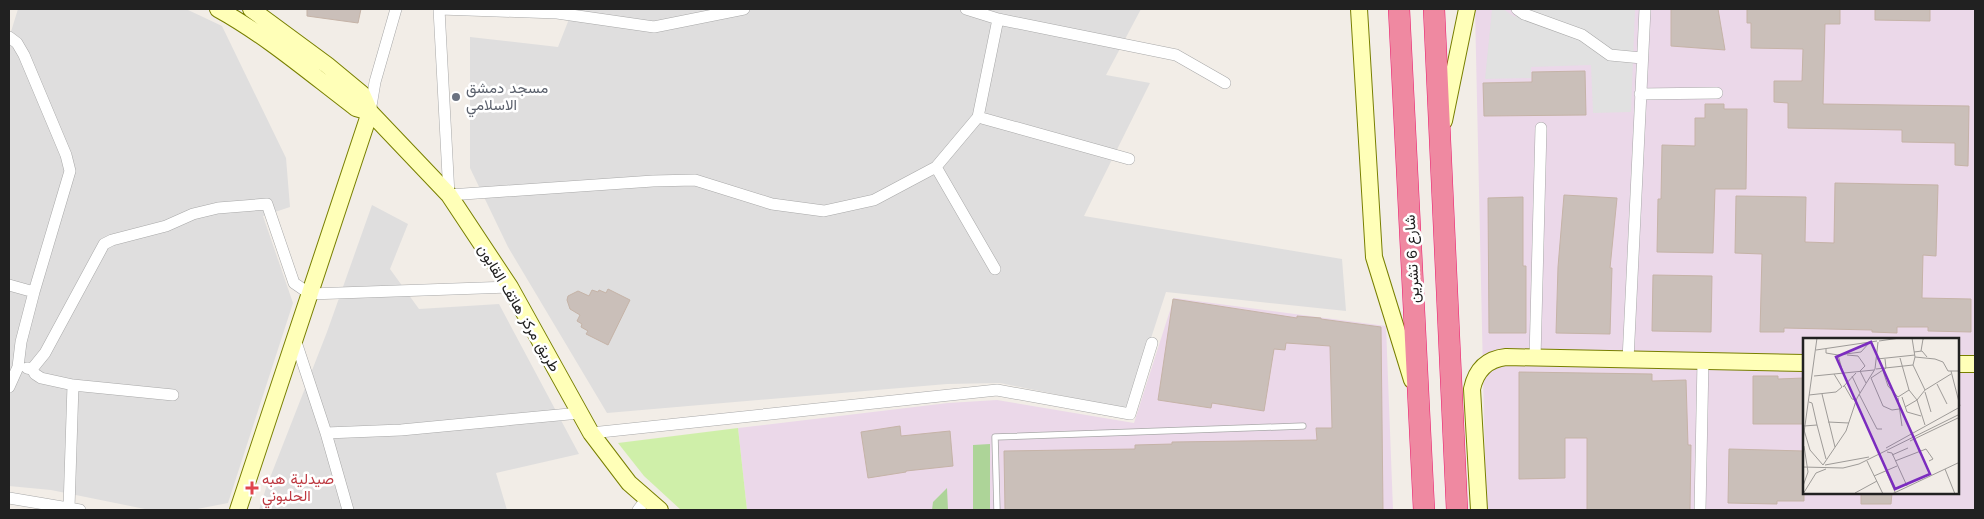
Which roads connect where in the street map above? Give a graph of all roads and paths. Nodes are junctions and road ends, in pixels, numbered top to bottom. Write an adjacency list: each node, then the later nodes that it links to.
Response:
1 (218, 9): 19 (main road)
2 (396, 9): 19 (street)
3 (440, 9): 4 (street); 25 (street)
4 (744, 9)
5 (966, 9): 13 (street)
6 (1359, 9): 44 (main road)
7 (1398, 9): 44 (highway, شارع 6 تشرين)
8 (1434, 9): 22 (highway)
9 (1467, 9): 22 (main road)
10 (1516, 9): 15 (street)
11 (1645, 9): 15 (street)
12 (256, 10): 19 (main road)
13 (998, 19): 16 (street); 20 (street)
14 (9, 37): 29 (street)
15 (1642, 58): 18 (street)
16 (1226, 83)
17 (1717, 93): 18 (street)
18 (1640, 94): 34 (street)
19 (370, 112): 25 (main road, طريق مركز هاتف القابون); 30 (main road)
20 (978, 117): 23 (street); 24 (street)
21 (1541, 128): 33 (street)
22 (1439, 147): 57 (highway)
23 (1129, 160)
24 (936, 167): 25 (street); 26 (street)
25 (449, 195): 28 (main road, طريق مركز هاتف القابون)
26 (995, 270)
27 (9, 286): 29 (street)
28 (510, 286): 30 (street); 45 (main road, طريق مركز هاتف القابون)
29 (34, 292): 39 (street)
30 (310, 294): 31 (main road); 40 (street)
31 (295, 339): 47 (street); 52 (main road)
32 (1152, 343): 48 (street)
33 (1535, 358): 34 (main road); 58 (main road)
34 (1628, 360): 35 (main road)
35 (1703, 361): 36 (main road); 59 (street)
36 (1803, 363)
37 (1959, 364): 38 (main road)
38 (1975, 364)
39 (18, 366): 40 (street); 42 (street)
40 (32, 369): 41 (street)
41 (73, 385): 43 (street); 51 (street)
42 (9, 387)
43 (173, 395)
44 (1420, 405): 56 (highway, شارع 6 تشرين)
45 (580, 413): 47 (street); 48 (main road, طريق مركز هاتف القابون)
46 (1303, 426): 55 (lane)
47 (326, 433): 53 (street)
48 (591, 433): 50 (main road, طريق مركز هاتف القابون)
49 (9, 498): 51 (street)
50 (643, 504): 54 (main road, طريق مركز هاتف القابون)
51 (74, 509)
52 (238, 510)
53 (348, 510)
54 (660, 510)
55 (997, 510)
56 (1424, 510)
57 (1457, 510)
58 (1479, 510)
59 (1700, 510)

